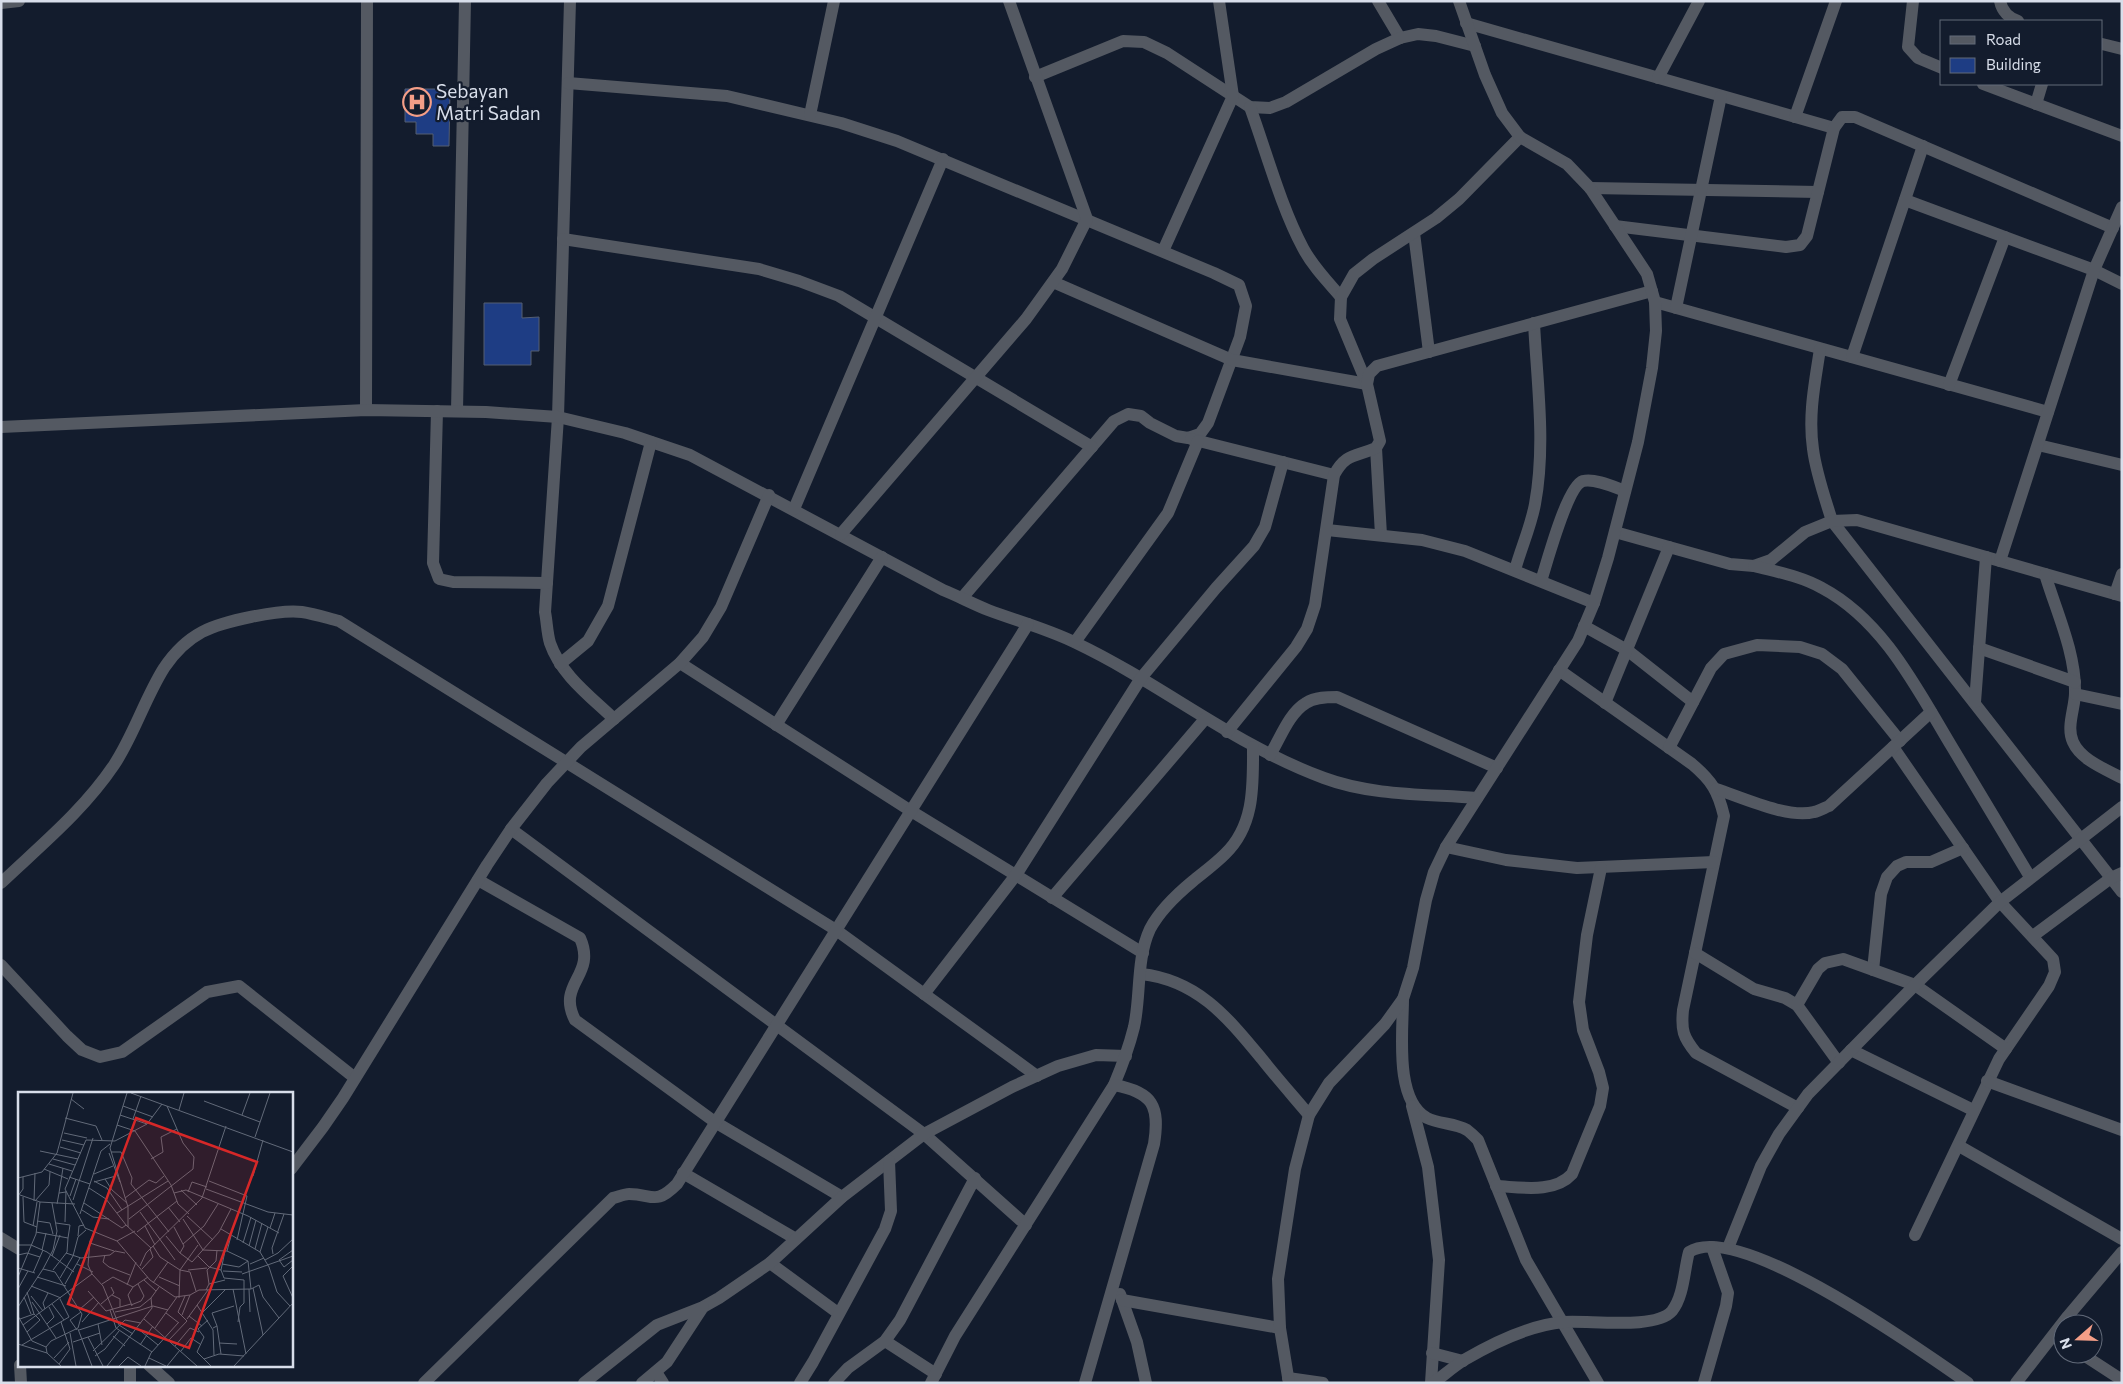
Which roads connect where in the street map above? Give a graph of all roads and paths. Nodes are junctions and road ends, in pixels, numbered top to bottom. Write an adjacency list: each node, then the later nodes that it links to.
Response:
1 (20, 1): 14 (street)
2 (367, 1): 66 (street)
3 (465, 1): 68 (street)
4 (570, 1): 24 (street)
5 (834, 1): 31 (street)
6 (1009, 1): 22 (street)
7 (1219, 1): 27 (street)
8 (1378, 1): 17 (street)
9 (1459, 1): 16 (street)
10 (1699, 1): 23 (street)
11 (1836, 1): 32 (street)
12 (1913, 1): 21 (street)
13 (2000, 1): 15 (street)
14 (1, 3)
15 (2015, 20)
16 (1466, 23): 19 (street); 23 (street)
17 (1400, 38): 19 (street); 30 (street)
18 (2103, 44): 20 (street)
19 (1474, 46): 35 (street)
20 (2122, 49)
21 (1940, 67)
22 (1035, 77): 27 (street); 43 (street)
23 (1658, 78): 28 (street)
24 (568, 82): 31 (street); 49 (street)
25 (1986, 85): 29 (street)
26 (2042, 85): 29 (street)
27 (1233, 96): 30 (street); 50 (street)
28 (1721, 96): 32 (street); 39 (street)
29 (2036, 104): 34 (street)
30 (1250, 107): 54 (street)
31 (810, 115): 37 (street)
32 (1795, 117): 33 (street)
33 (1834, 128): 36 (street); 40 (street)
34 (2122, 136)
35 (1520, 137): 38 (street); 46 (street)
36 (1923, 146): 41 (street); 45 (street)
37 (943, 159): 43 (street); 57 (street)
38 (1590, 188): 39 (street); 44 (street)
39 (1702, 188): 40 (street); 47 (street)
40 (1818, 192): 47 (street)
41 (1905, 200): 48 (street); 61 (street)
42 (2122, 208): 45 (street)
43 (1087, 219): 50 (street); 52 (street)
44 (1615, 226): 47 (street); 55 (street)
45 (2113, 228): 51 (street)
46 (1414, 233): 54 (street); 60 (street)
47 (1692, 235): 56 (street)
48 (2005, 237): 51 (street); 65 (street)
49 (563, 239): 57 (street); 70 (street)
50 (1163, 251): 62 (street)
51 (2094, 270): 53 (street); 69 (street)
52 (1053, 282): 62 (street); 63 (street)
53 (2122, 284)
54 (1341, 297): 64 (street)
55 (1654, 297): 56 (street); 58 (street); 80 (street)
56 (1676, 308): 59 (street)
57 (876, 317): 63 (street); 82 (street)
58 (1534, 323): 60 (street); 93 (street)
59 (1820, 348): 61 (street); 83 (street)
60 (1429, 352): 64 (street)
61 (1852, 357): 65 (street)
62 (1232, 360): 64 (street); 72 (street)
63 (976, 377): 75 (street); 86 (street)
64 (1367, 384): 76 (street)
65 (1949, 384): 69 (street)
66 (366, 410): 67 (street); 71 (street)
67 (437, 411): 68 (street); 97 (street)
68 (457, 411): 70 (street)
69 (2048, 412): 74 (street)
70 (558, 417): 73 (street); 97 (street)
71 (1, 427)
72 (1193, 439): 75 (street); 77 (street); 103 (street)
73 (651, 442): 81 (street); 107 (street)
74 (2038, 445): 78 (street); 91 (street)
75 (1092, 447): 99 (street)
76 (1376, 448): 79 (street); 87 (street)
77 (1283, 462): 79 (street); 109 (street)
78 (2122, 465)
79 (1334, 475): 84 (street)
80 (1625, 491): 85 (street); 96 (street)
81 (769, 495): 82 (street); 106 (street)
82 (794, 509): 86 (street)
83 (1832, 521): 90 (street); 92 (street); 112 (street)
84 (1327, 530): 87 (street); 119 (street)
85 (1615, 532): 88 (street); 100 (street)
86 (841, 534): 89 (street)
87 (1381, 534): 93 (street)
88 (1669, 547): 92 (street); 105 (street)
89 (882, 557): 99 (street); 118 (street)
90 (1986, 557): 91 (street); 104 (street)
91 (2000, 561): 94 (street)
92 (1754, 566): 115 (street)
93 (1515, 570): 96 (street)
94 (2045, 574): 98 (street); 110 (street)
95 (2122, 574): 98 (street)
96 (1541, 581): 100 (street)
97 (547, 583): 107 (street)
98 (2119, 595)
99 (962, 598): 101 (street)
100 (1594, 603): 102 (street)
101 (1028, 624): 103 (street); 130 (street)
102 (1584, 626): 105 (street); 108 (street)
103 (1075, 642): 109 (street)
104 (1979, 648): 110 (street); 112 (street)
105 (1627, 650): 111 (street); 113 (street)
106 (680, 663): 116 (street); 118 (street)
107 (560, 664): 116 (street)
108 (1559, 670): 113 (street); 125 (street)
109 (1140, 678): 117 (street); 137 (street)
110 (2075, 688): 114 (street); 126 (street)
111 (1693, 702): 120 (street); 122 (street)
112 (1974, 702): 132 (street)
113 (1606, 703): 122 (street)
114 (2122, 704)
115 (1931, 712): 120 (street); 139 (street)
116 (614, 719): 124 (street)
117 (1205, 719): 119 (street); 143 (street)
118 (776, 725): 130 (street)
119 (1227, 732): 121 (street)
120 (1897, 744): 127 (street); 134 (street)
121 (1253, 746): 123 (street); 147 (street)
122 (1669, 748): 127 (street)
123 (1270, 756): 125 (street); 128 (street)
124 (566, 763): 131 (street); 141 (street); 145 (street)
125 (1497, 768): 128 (street)
126 (2122, 778)
127 (1716, 789): 135 (street)
128 (1478, 798): 133 (street)
129 (2122, 807): 132 (street)
130 (911, 811): 137 (street); 145 (street)
131 (511, 829): 140 (street); 156 (street)
132 (2081, 838): 138 (street); 139 (street)
133 (1446, 847): 136 (street); 154 (street)
134 (1963, 848): 144 (street); 150 (street)
135 (1714, 862): 136 (street); 148 (street)
136 (1601, 868): 177 (street)
137 (1016, 875): 143 (street); 153 (street)
138 (2116, 875): 142 (street); 146 (street)
139 (2030, 878): 144 (street)
140 (478, 880): 162 (street); 169 (street)
141 (1, 883)
142 (2122, 892)
143 (1052, 898): 147 (street)
144 (2000, 902): 146 (street); 152 (street)
145 (836, 930): 153 (street); 156 (street)
146 (2033, 936): 157 (street)
147 (1143, 953): 151 (street)
148 (1695, 953): 155 (street); 166 (street)
149 (1, 965): 162 (street)
150 (1873, 970): 152 (street); 155 (street)
151 (1141, 974): 159 (street); 168 (street)
152 (1914, 985): 157 (street); 158 (street)
153 (924, 994): 161 (street)
154 (1403, 999): 165 (street); 168 (street)
155 (1797, 1005): 160 (street)
156 (776, 1025): 169 (street); 171 (street)
157 (2006, 1049): 163 (street)
158 (1851, 1050): 160 (street); 167 (street)
159 (1126, 1056): 161 (street); 164 (street)
160 (1839, 1063): 166 (street)
161 (1037, 1076): 171 (street)
162 (355, 1078): 174 (street)
163 (1987, 1081): 167 (street); 170 (street)
164 (1114, 1085): 179 (street); 189 (street)
165 (1412, 1106): 177 (street); 198 (street)
166 (1798, 1108): 186 (street)
167 (1973, 1110): 172 (street)
168 (1309, 1115): 195 (street)
169 (716, 1122): 175 (street); 178 (street)
170 (2122, 1130)
171 (924, 1134): 173 (street); 176 (street)
172 (1959, 1146): 180 (street); 183 (street)
173 (889, 1161): 178 (street); 192 (street)
174 (292, 1168)
175 (683, 1173): 182 (street); 211 (street)
176 (974, 1178): 179 (street); 196 (street)
177 (1496, 1186): 194 (street)
178 (842, 1197): 182 (street)
179 (1026, 1225): 205 (street)
180 (1916, 1235)
181 (1, 1238): 185 (street)
182 (796, 1239): 188 (street)
183 (2122, 1239)
184 (1712, 1247): 186 (street); 194 (street); 221 (street)
185 (18, 1248)
186 (1728, 1248): 222 (street)
187 (2122, 1252): 193 (street)
188 (770, 1263): 191 (street); 192 (street)
189 (1115, 1281): 190 (street); 216 (street)
190 (1122, 1300): 195 (street); 217 (street)
191 (703, 1307): 204 (street); 212 (street)
192 (838, 1313): 214 (street)
193 (2076, 1314)
194 (1563, 1322): 199 (street); 220 (street)
195 (1280, 1328): 207 (street)
196 (885, 1341): 205 (street); 215 (street)
197 (2053, 1343): 223 (street)
198 (1432, 1353): 199 (street); 219 (street)
199 (1463, 1361): 219 (street)
200 (2097, 1364): 206 (street)
201 (20, 1366): 208 (street)
202 (130, 1366): 209 (street)
203 (151, 1366): 210 (street)
204 (660, 1378): 213 (street)
205 (934, 1378)
206 (2122, 1380)
207 (1289, 1381): 218 (street)
208 (20, 1383)
209 (130, 1383)
210 (169, 1383)
211 (424, 1383)
212 (584, 1383)
213 (642, 1383)
214 (800, 1383)
215 (834, 1383)
216 (1085, 1383)
217 (1146, 1383)
218 (1323, 1383)
219 (1432, 1383)
220 (1598, 1383)
221 (1704, 1383)
222 (1968, 1383)
223 (2016, 1383)

